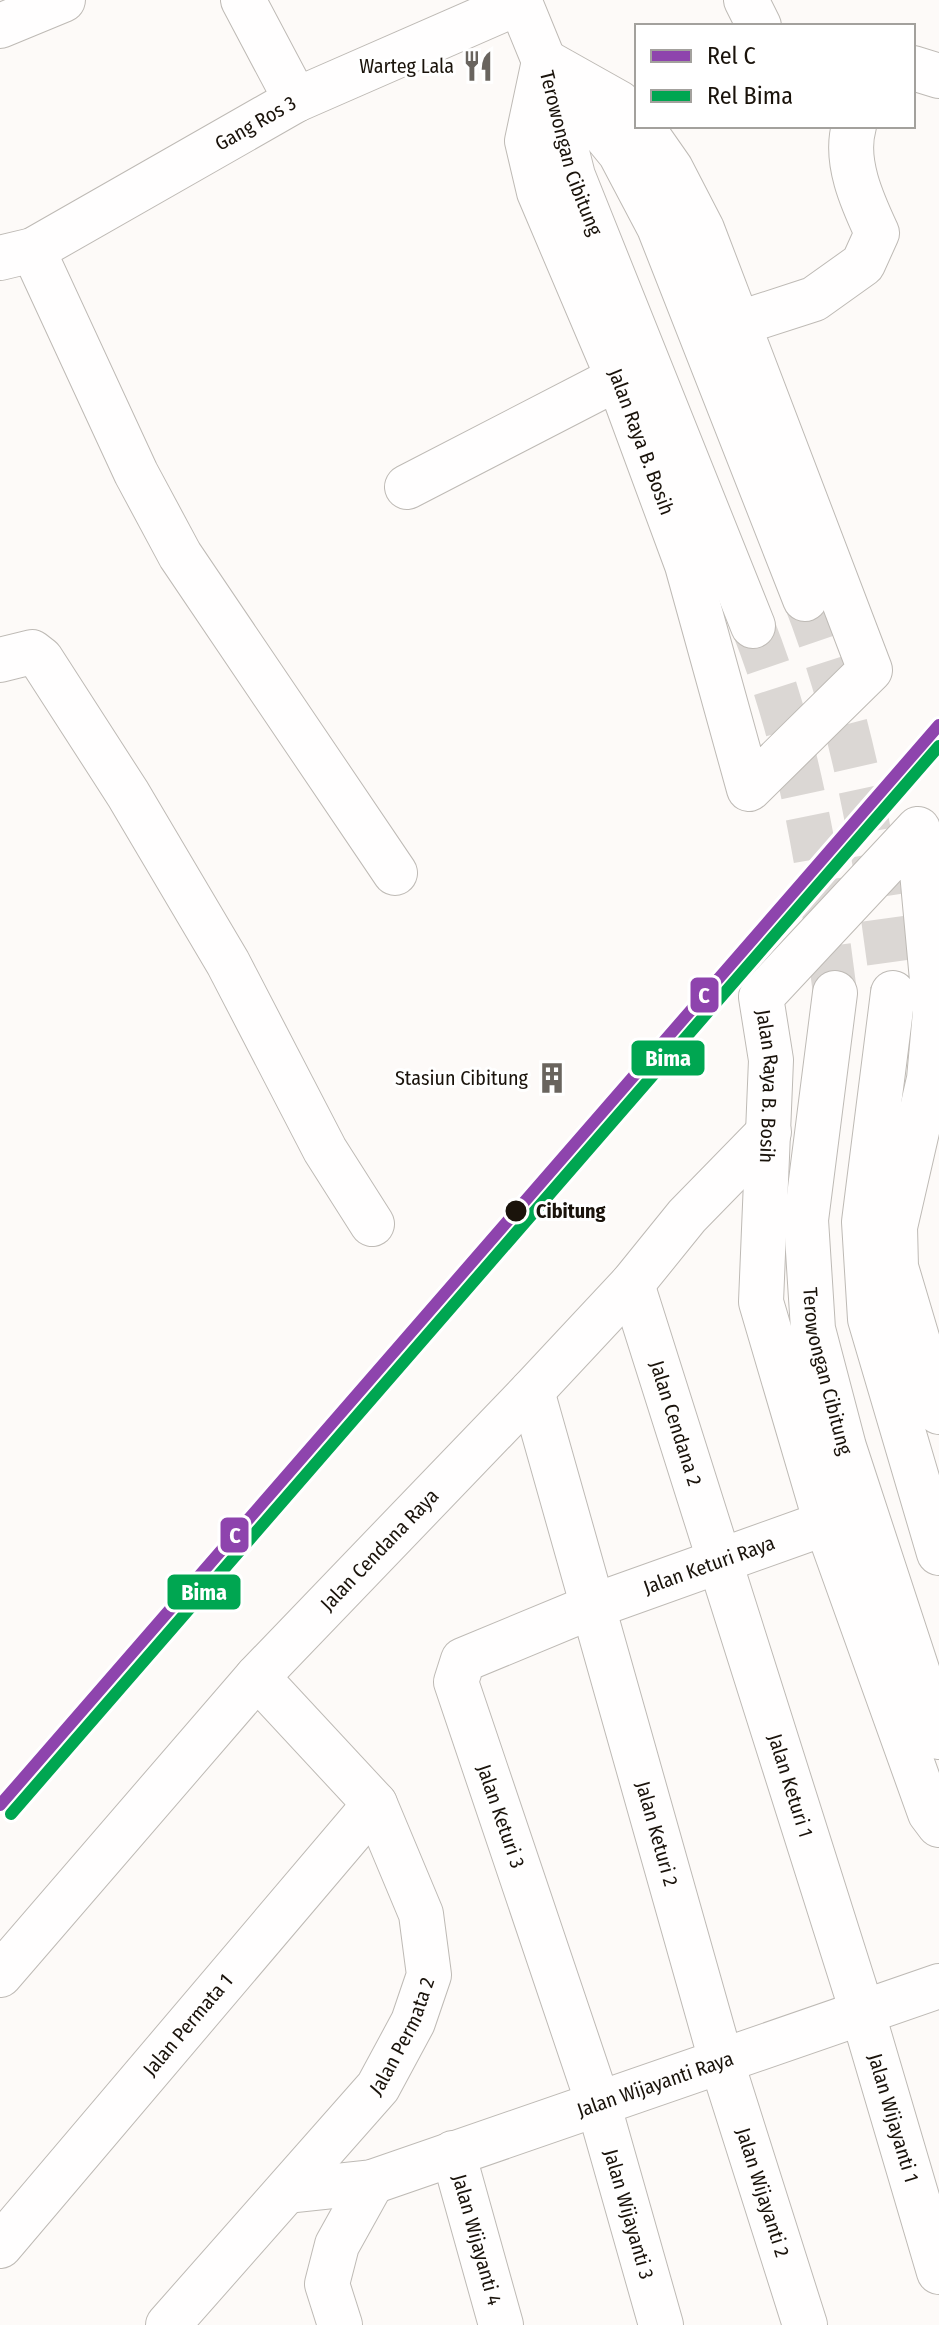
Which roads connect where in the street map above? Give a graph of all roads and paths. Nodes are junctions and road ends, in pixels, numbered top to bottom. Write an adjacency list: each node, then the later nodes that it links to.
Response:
1 (63, 0): 6 (street)
2 (243, 0): 10 (street)
3 (746, 0): 5 (street)
4 (520, 1): 7 (street); 10 (street, Gang Ros 3)
5 (758, 24)
6 (0, 26)
7 (544, 61): 11 (street); 16 (street, Jalan Raya B. Bosih); 18 (street, Terowongan Cibitung); 19 (street, Terowongan Cibitung)
8 (915, 69): 9 (street)
9 (939, 76)
10 (296, 100): 14 (street, Gang Ros 3)
11 (635, 119)
12 (642, 128): 15 (street, Jalan Raya B. Bosih)
13 (853, 128): 15 (street)
14 (16, 254): 21 (street)
15 (737, 324): 16 (street, Jalan Raya B. Bosih)
16 (618, 378): 17 (street)
17 (407, 487)
18 (805, 599)
19 (753, 626)
20 (0, 660): 26 (street)
21 (395, 873)
22 (835, 993): 35 (street, Terowongan Cibitung)
23 (893, 993): 31 (street)
24 (937, 1012): 25 (street, Jalan Raya B. Bosih); 29 (street, Jalan Raya B. Bosih)
25 (769, 1132): 27 (street, Jalan Cendana Raya); 30 (street, Jalan Raya B. Bosih)
26 (372, 1224)
27 (632, 1284): 28 (street, Jalan Cendana Raya); 32 (street, Jalan Cendana 2)
28 (532, 1391): 33 (street, Jalan Keturi 2); 34 (street, Jalan Cendana Raya)
29 (939, 1412)
30 (826, 1523): 32 (street, Jalan Keturi Raya); 37 (street, Jalan Raya B. Bosih)
31 (939, 1553)
32 (719, 1560): 33 (street, Jalan Keturi Raya); 40 (street, Jalan Keturi 1)
33 (591, 1607): 41 (street, Jalan Keturi 2); 42 (street, Jalan Keturi 3)
34 (257, 1677): 36 (street, Jalan Permata 2); 38 (street, Jalan Cendana Raya)
35 (939, 1737)
36 (375, 1804): 45 (street, Jalan Permata 2); 46 (street, Jalan Permata 1)
37 (939, 1825)
38 (0, 1975)
39 (939, 1986): 40 (street, Jalan Wijayanti Raya)
40 (862, 2011): 41 (street, Jalan Wijayanti Raya); 47 (street, Jalan Wijayanti 1)
41 (721, 2060): 42 (street, Jalan Wijayanti Raya); 52 (street, Jalan Wijayanti 2)
42 (598, 2103): 43 (street, Jalan Wijayanti Raya); 51 (street, Jalan Wijayanti 3)
43 (453, 2153): 44 (street, Jalan Wijayanti Raya); 50 (street, Jalan Wijayanti 4)
44 (372, 2182): 45 (street, Jalan Wijayanti Raya); 49 (street)
45 (288, 2191): 48 (street, Jalan Permata 2)
46 (0, 2246)
47 (939, 2272)
48 (179, 2320)
49 (340, 2325)
50 (501, 2325)
51 (661, 2325)
52 (805, 2325)

